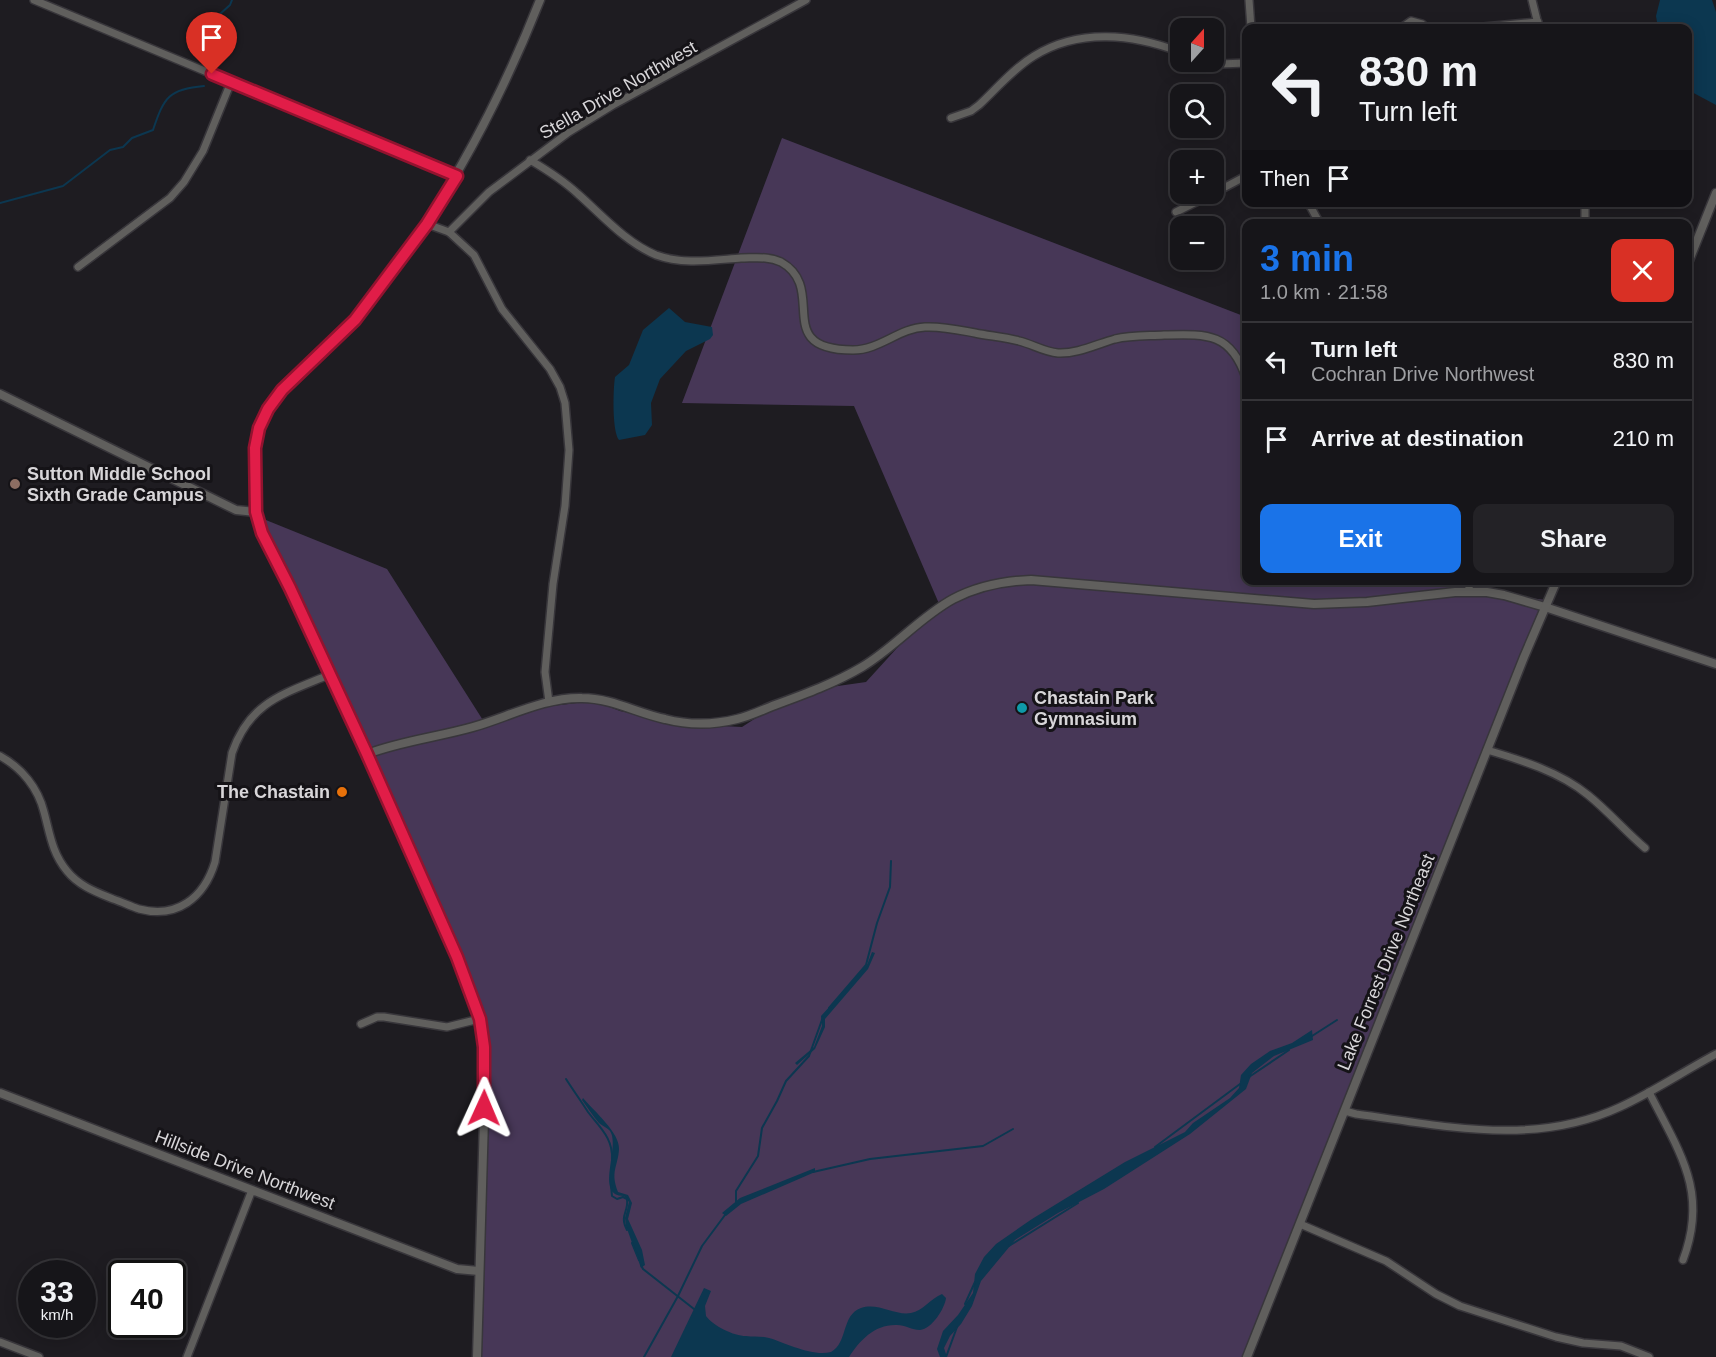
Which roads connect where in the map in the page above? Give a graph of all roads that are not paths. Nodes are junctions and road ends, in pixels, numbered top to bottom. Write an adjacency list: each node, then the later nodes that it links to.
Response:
1 (34, 0): 13 (street)
2 (540, 0): 16 (street)
3 (806, 0): 15 (street, Stella Drive Northwest)
4 (1249, 0): 6 (street)
5 (1532, 0): 9 (street)
6 (1251, 24)
7 (1405, 24): 8 (street)
8 (1420, 24)
9 (1538, 24)
10 (1170, 48): 14 (street)
11 (1242, 63): 12 (street)
12 (1224, 64)
13 (231, 82): 16 (street); 25 (street)
14 (951, 118)
15 (530, 160): 23 (street, Stella Drive Northwest); 26 (street)
16 (457, 176): 22 (street)
17 (1242, 178): 18 (street)
18 (1224, 187)
19 (1716, 193): 24 (street)
20 (1192, 204): 21 (street)
21 (1176, 212)
22 (427, 224): 23 (street); 28 (street)
23 (449, 232): 35 (street)
24 (1692, 253)
25 (78, 267)
26 (1242, 365)
27 (0, 394): 28 (street)
28 (256, 512): 34 (street)
29 (1468, 585): 31 (street)
30 (1555, 585): 32 (street, Lake Forrest Drive Northeast)
31 (1470, 591): 32 (street); 35 (street)
32 (1545, 607): 33 (street); 36 (street, Lake Forrest Drive Northeast)
33 (1716, 664)
34 (331, 674): 37 (street); 38 (street)
35 (549, 702): 37 (street)
36 (1487, 750): 39 (street); 45 (street, Lake Forrest Drive Northeast)
37 (367, 754): 40 (street)
38 (0, 756)
39 (1645, 848)
40 (480, 1019): 41 (street); 49 (street)
41 (361, 1024)
42 (1716, 1054): 43 (street)
43 (1649, 1092): 45 (street); 48 (street)
44 (0, 1093): 46 (street, Hillside Drive Northwest)
45 (1345, 1111): 47 (street, Lake Forrest Drive Northeast)
46 (252, 1190): 49 (street, Hillside Drive Northwest); 52 (street)
47 (1300, 1224): 54 (street, Lake Forrest Drive Northeast); 55 (street)
48 (1683, 1260)
49 (479, 1271): 53 (street)
50 (0, 1342): 51 (street)
51 (39, 1357)
52 (188, 1357)
53 (477, 1357)
54 (1247, 1357)
55 (1649, 1357)

